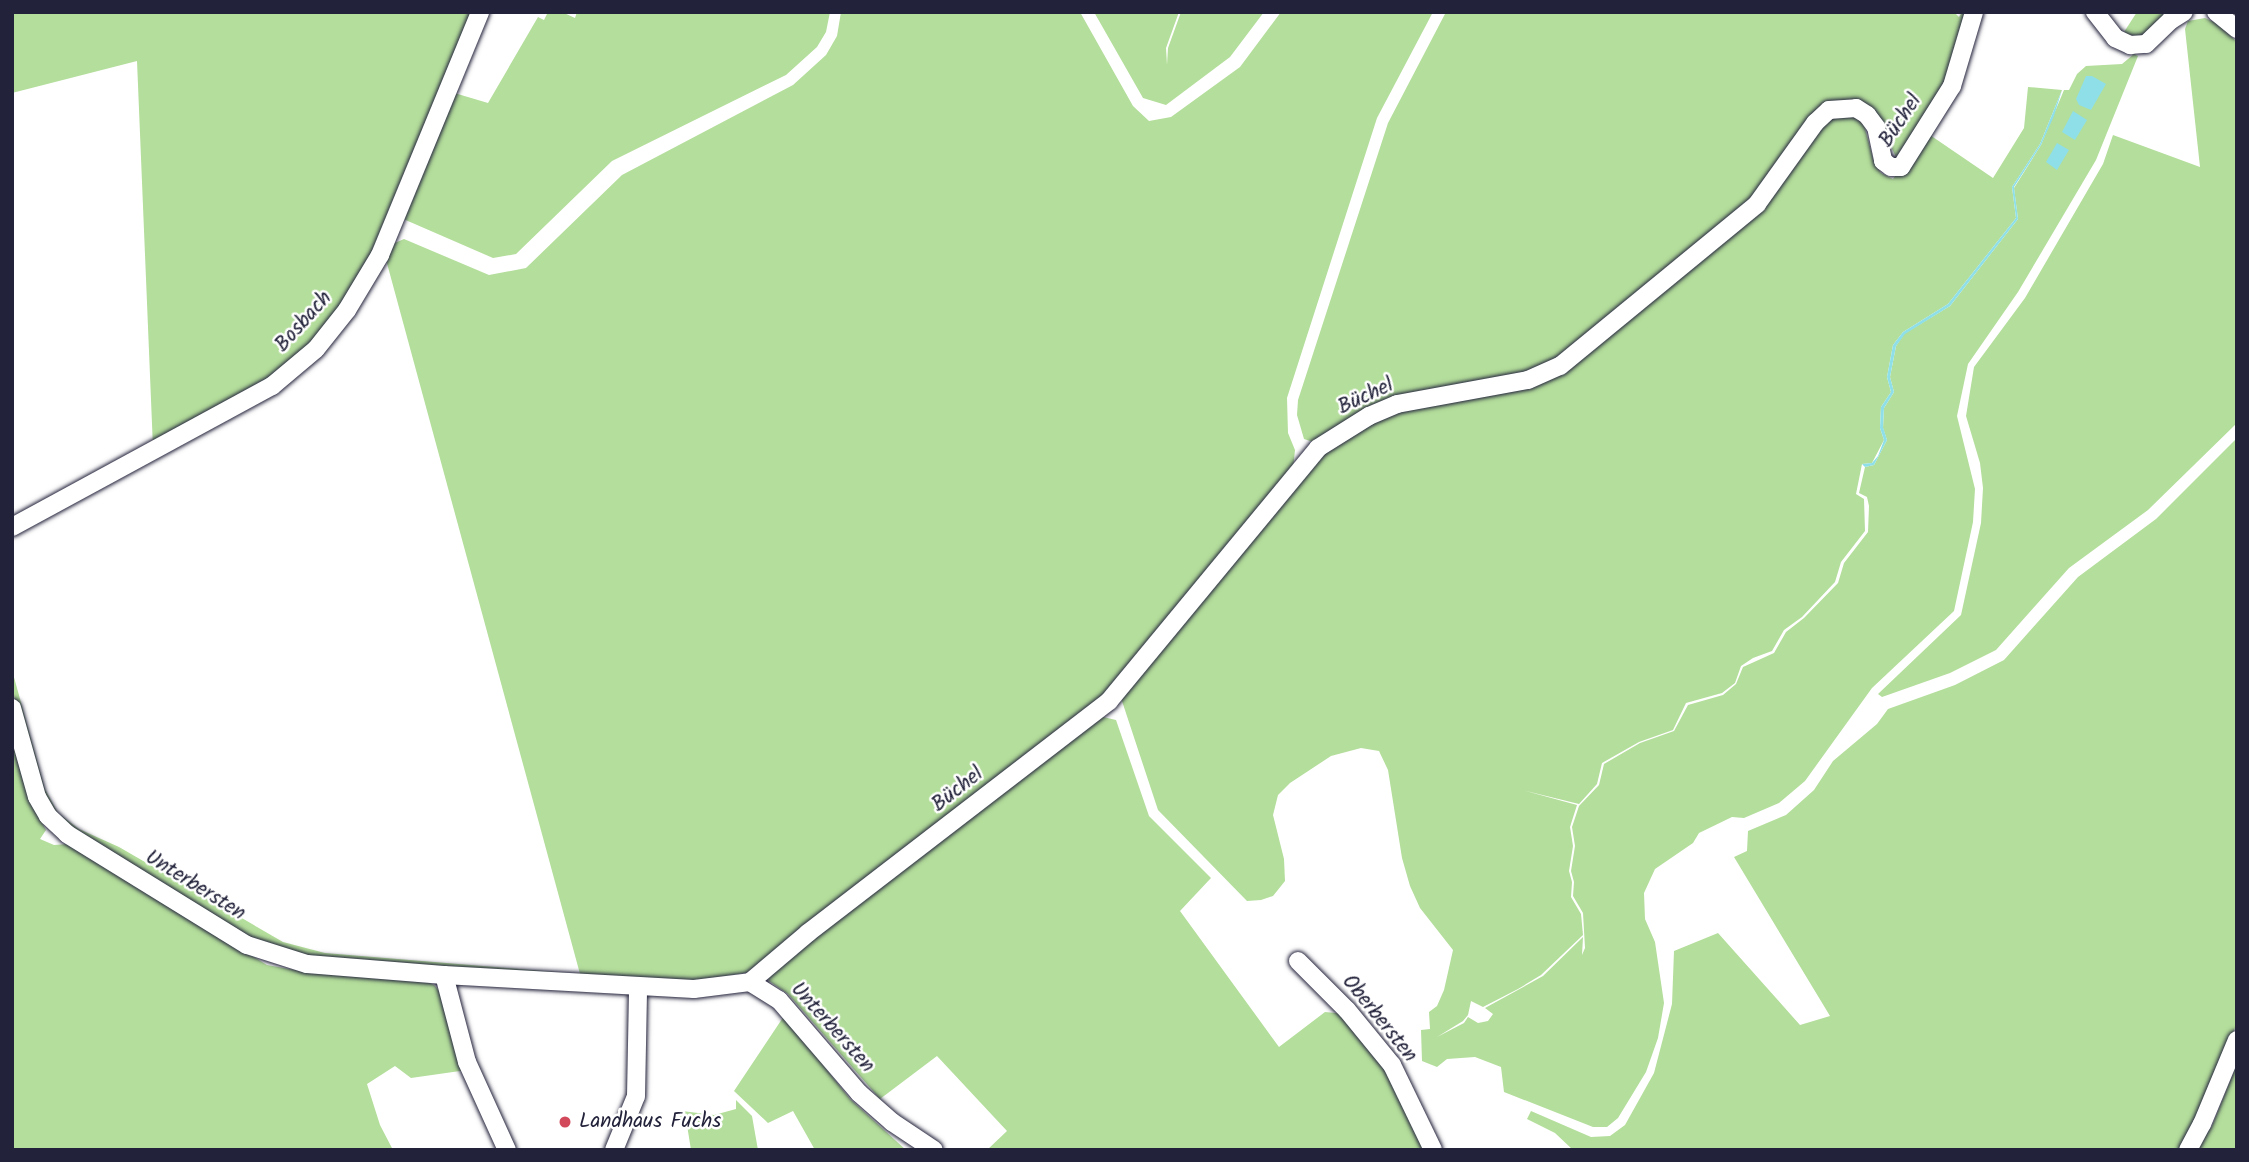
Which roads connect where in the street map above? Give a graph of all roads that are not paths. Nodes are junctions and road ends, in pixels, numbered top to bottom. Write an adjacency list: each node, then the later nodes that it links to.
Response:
1 (480, 12): 7 (street, Bosbach)
2 (1973, 12): 11 (street, Büchel)
3 (2095, 12): 4 (street)
4 (2184, 12)
5 (2216, 12): 6 (street)
6 (2237, 29)
7 (12, 527)
8 (12, 708): 10 (street, Unterbersten)
9 (1298, 961): 17 (street, Oberbersten)
10 (444, 975): 12 (street, Unterbersten); 14 (street)
11 (750, 982): 12 (street, Unterbersten); 16 (street, Unterbersten)
12 (638, 987): 15 (street)
13 (2237, 1040): 18 (street)
14 (507, 1150)
15 (614, 1150)
16 (934, 1150)
17 (1433, 1150)
18 (2188, 1150)

